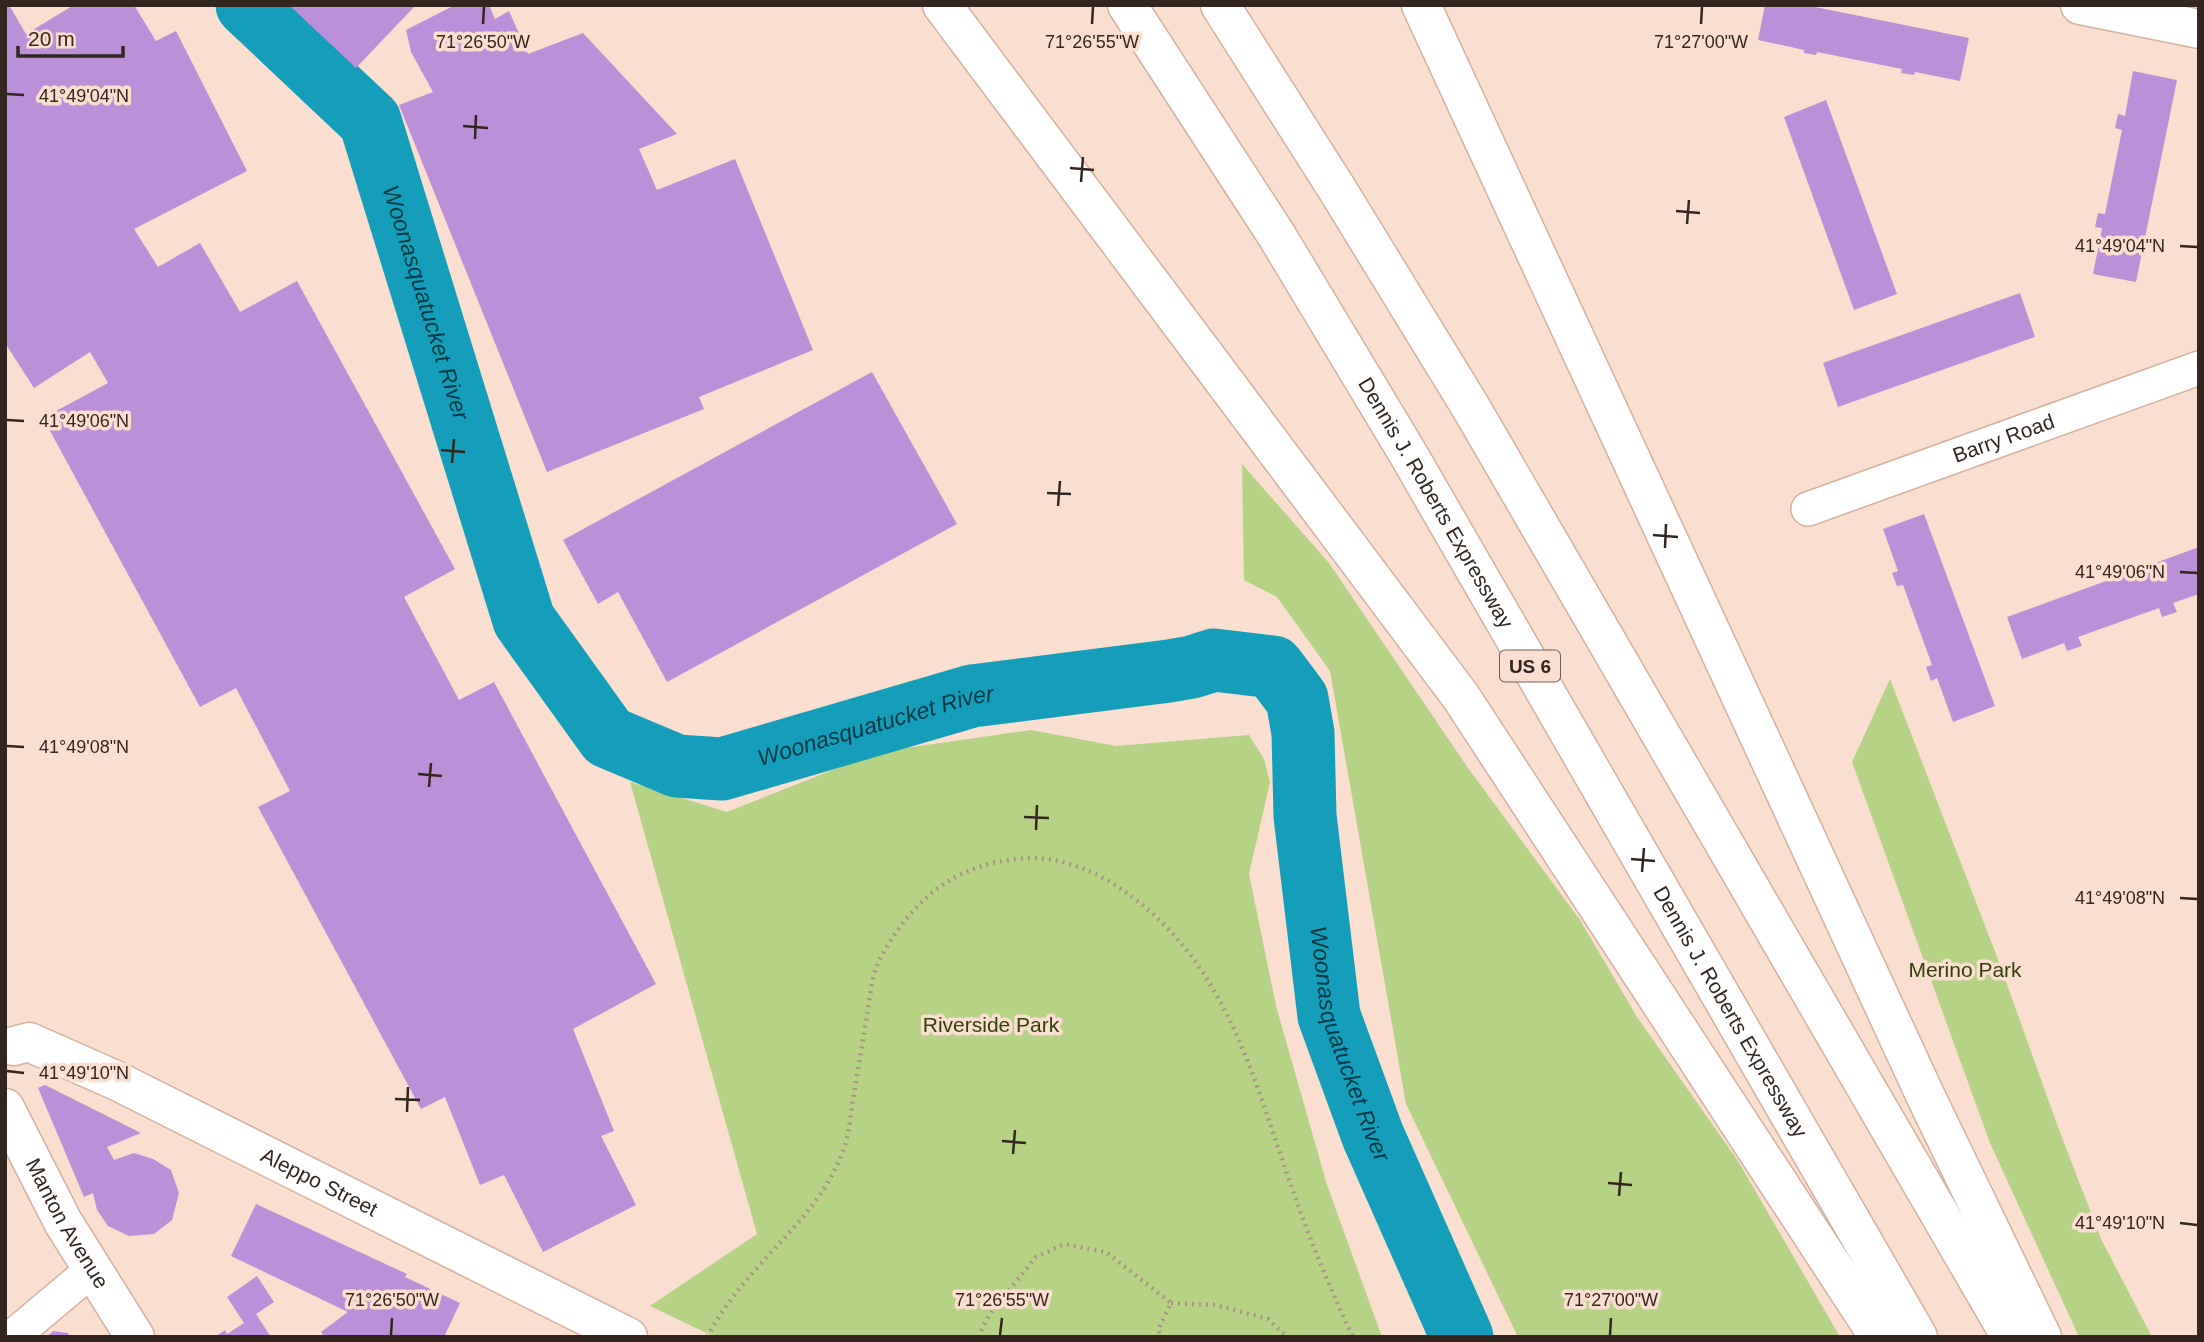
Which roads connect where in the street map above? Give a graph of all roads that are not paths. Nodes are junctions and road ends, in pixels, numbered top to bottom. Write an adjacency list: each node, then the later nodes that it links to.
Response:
1 (942, 5): 17 (main road)
2 (1127, 5): 18 (main road, Dennis J. Roberts Expressway / US 6)
3 (1220, 5): 19 (main road)
4 (1421, 5): 8 (main road)
5 (1435, 5): 8 (main road)
6 (2080, 5): 7 (main road)
7 (2199, 29)
8 (1444, 55): 20 (main road)
9 (2199, 368): 10 (street, Barry Road)
10 (1808, 509)
11 (10, 1048): 16 (main road, Aleppo Street)
12 (5, 1108): 13 (main road, Manton Avenue)
13 (93, 1269): 14 (street); 15 (main road, Manton Avenue)
14 (12, 1337)
15 (135, 1337)
16 (628, 1337)
17 (1878, 1337)
18 (1918, 1337)
19 (2011, 1337)
20 (2042, 1337)

